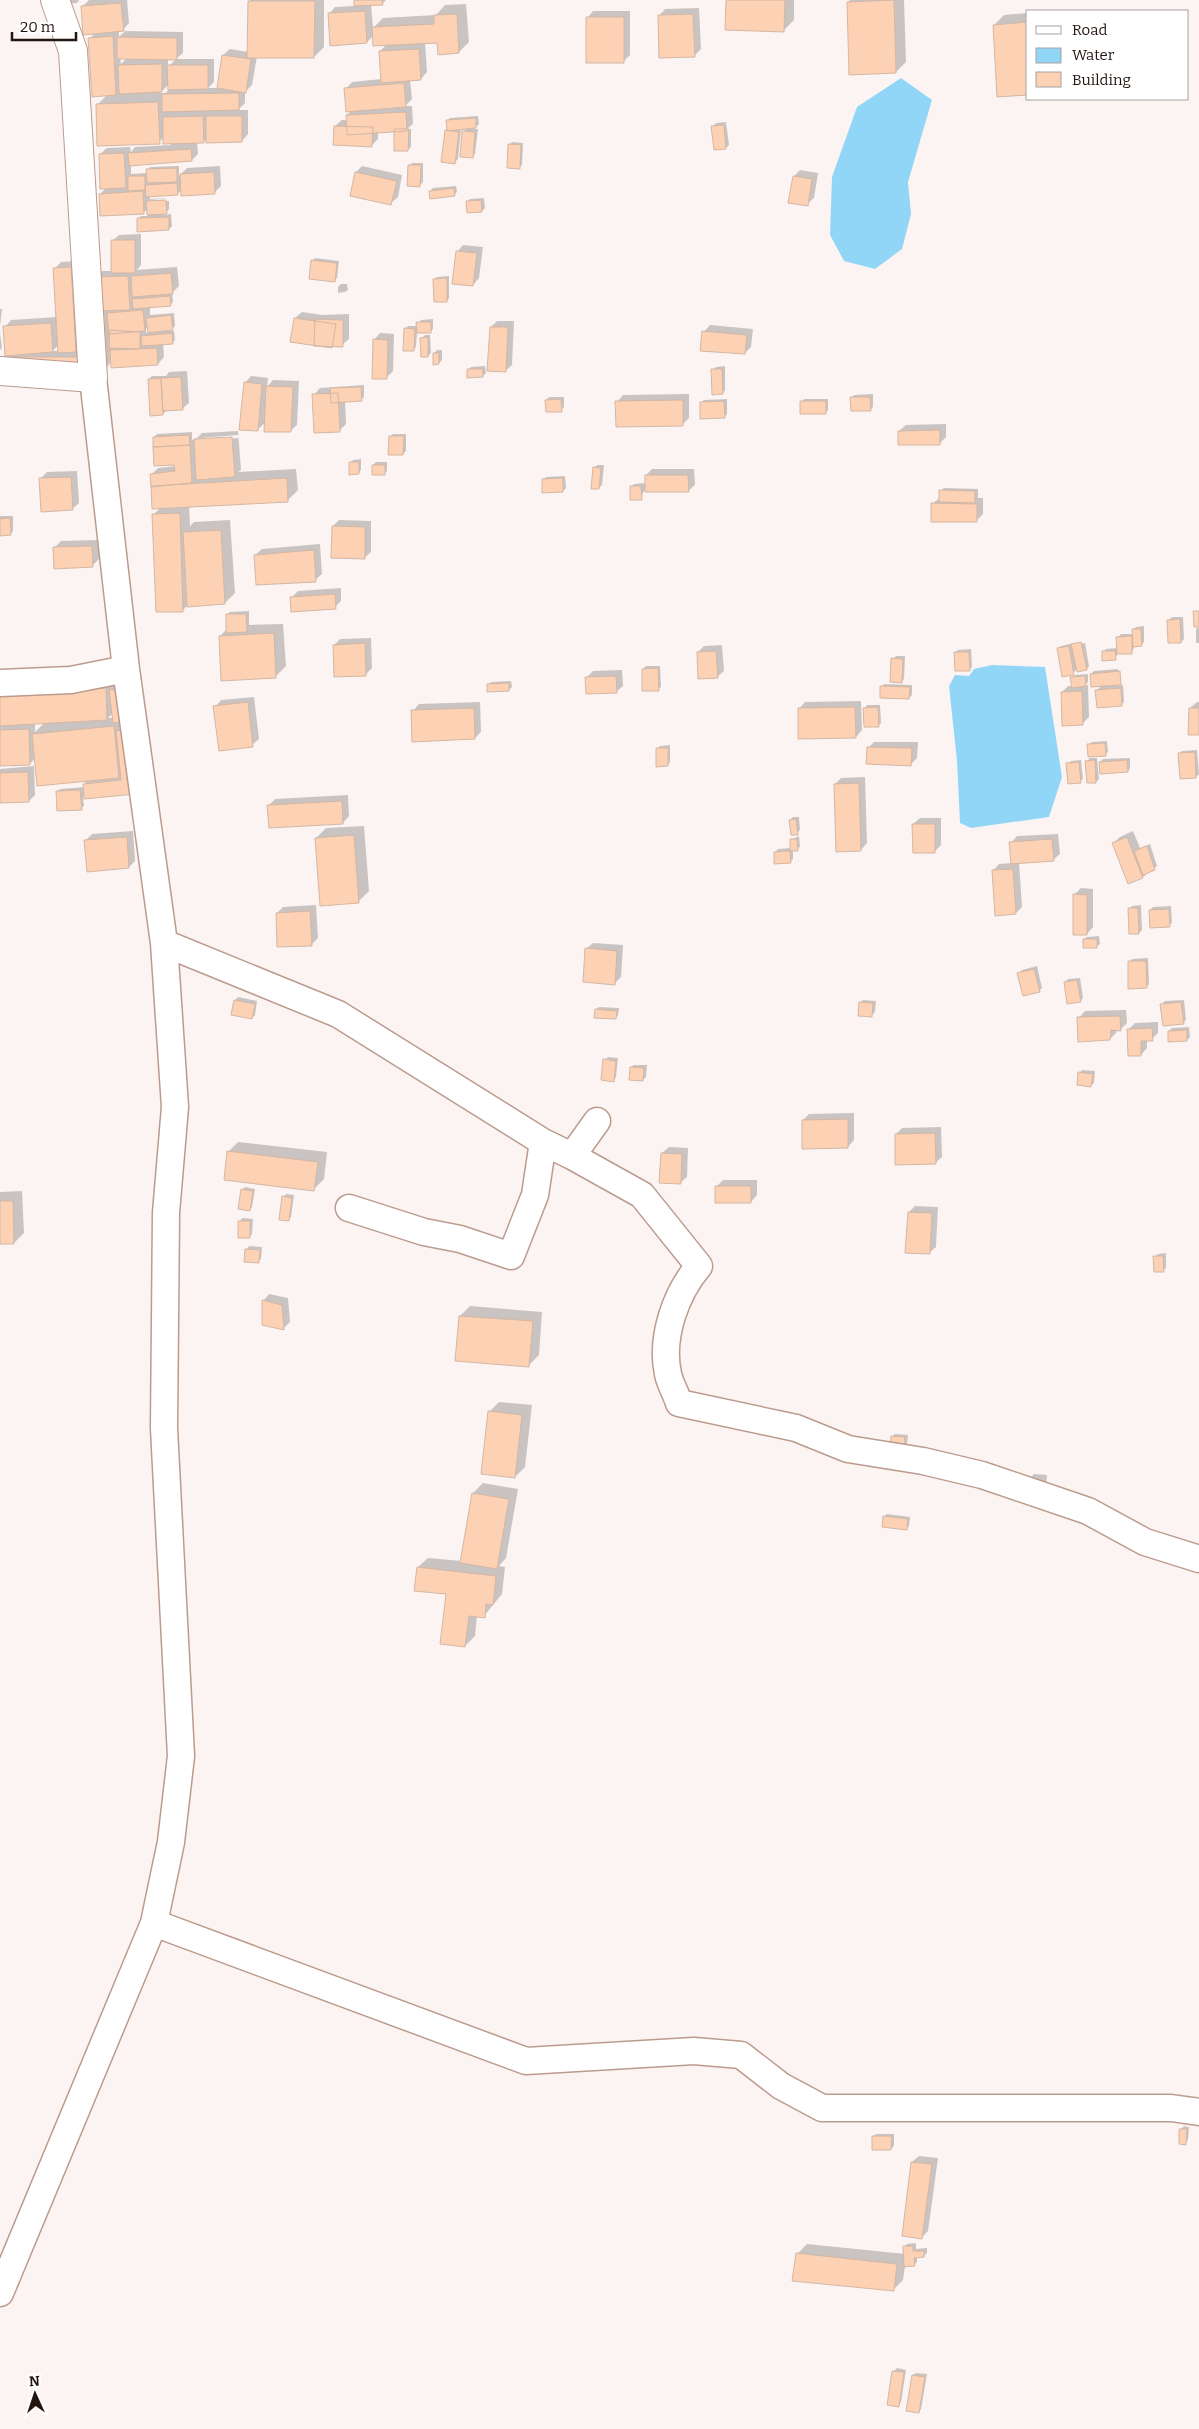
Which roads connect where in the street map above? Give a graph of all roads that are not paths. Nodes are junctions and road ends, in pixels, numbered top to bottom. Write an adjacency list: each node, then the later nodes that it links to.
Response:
1 (55, 0): 3 (main road)
2 (0, 371): 3 (main road)
3 (94, 378): 4 (street)
4 (126, 669): 5 (street); 6 (street)
5 (0, 683)
6 (164, 943): 8 (street); 12 (street)
7 (597, 1121): 9 (street)
8 (543, 1142): 9 (street); 10 (street)
9 (572, 1156): 11 (street)
10 (349, 1208)
11 (1199, 1559)
12 (154, 1923): 13 (street); 14 (street)
13 (1199, 2112)
14 (0, 2293)

